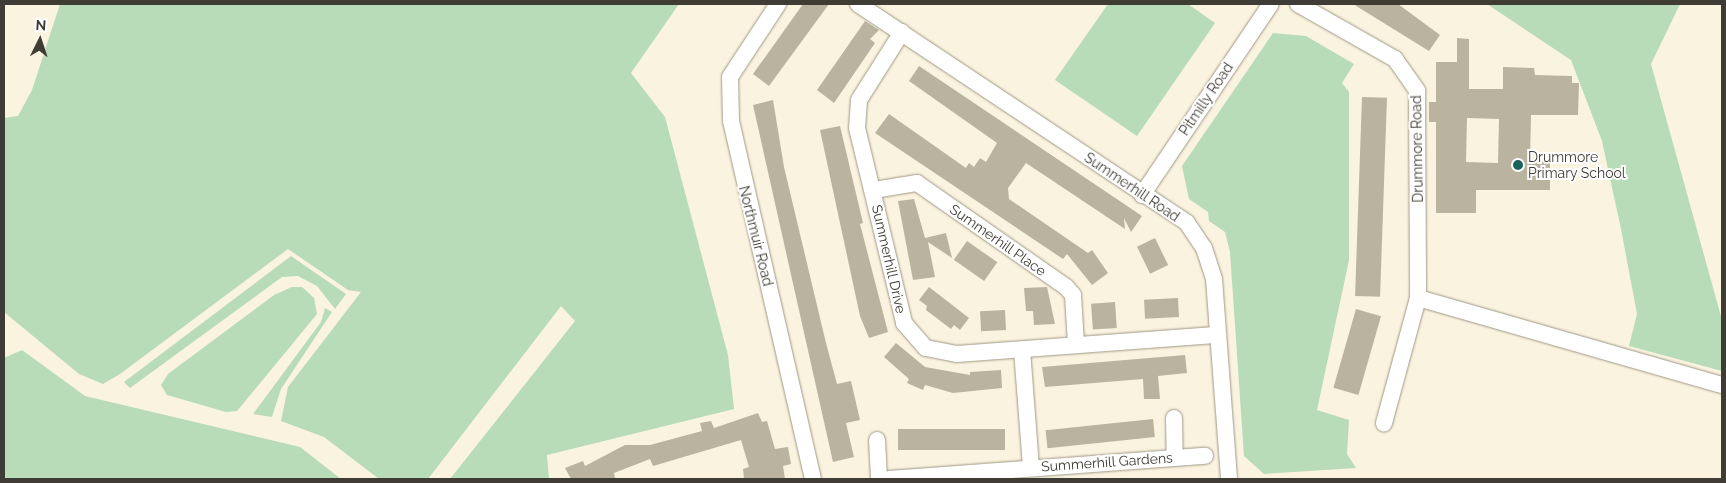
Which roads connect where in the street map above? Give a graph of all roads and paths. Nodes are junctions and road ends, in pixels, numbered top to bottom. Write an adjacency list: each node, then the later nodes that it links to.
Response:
1 (778, 4): 19 (street, Northmuir Road)
2 (858, 4): 5 (street, Summerhill Road)
3 (1271, 4): 7 (street, Pitmilly Road)
4 (1298, 4): 8 (street, Drummore Road)
5 (902, 32): 6 (street, Summerhill Drive); 7 (street, Summerhill Road)
6 (874, 190): 10 (street, Summerhill Place); 11 (street, Summerhill Drive)
7 (1142, 195): 9 (street, Summerhill Road)
8 (1418, 298): 12 (street); 14 (street, Drummore Road)
9 (1218, 335): 10 (street, Summerhill Drive); 22 (street, Summerhill Road)
10 (1076, 344): 11 (street, Summerhill Drive)
11 (1022, 350): 18 (street)
12 (1722, 385)
13 (1174, 418): 17 (street)
14 (1384, 423)
15 (877, 440): 20 (street)
16 (1205, 456): 17 (street, Summerhill Gardens)
17 (1175, 458): 18 (street, Summerhill Gardens)
18 (1031, 467): 21 (street, Summerhill Gardens)
19 (813, 479)
20 (879, 479)
21 (890, 479)
22 (1229, 479)

